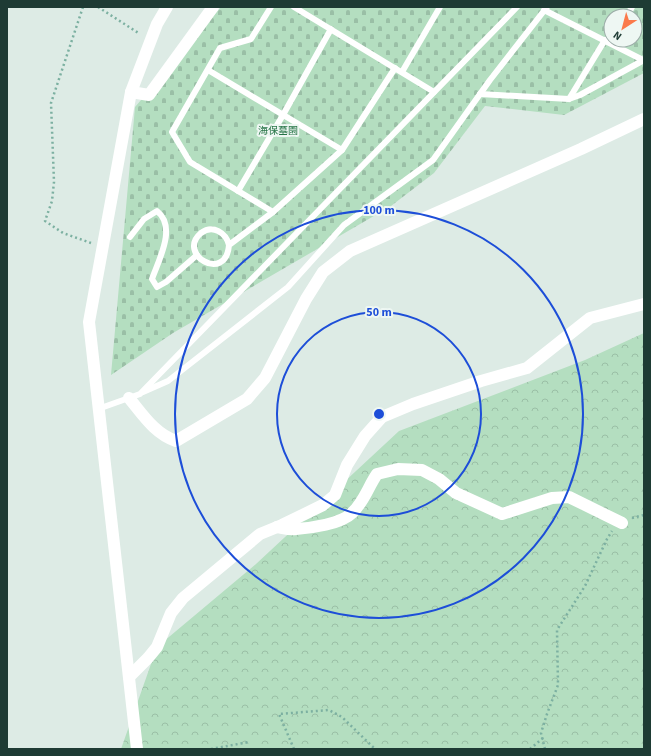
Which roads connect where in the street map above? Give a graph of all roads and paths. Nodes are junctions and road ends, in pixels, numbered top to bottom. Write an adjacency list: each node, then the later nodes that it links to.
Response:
1 (83, 7): 30 (path)
2 (98, 7): 12 (path)
3 (167, 7): 12 (street)
4 (212, 7): 19 (street)
5 (271, 7): 17 (lane)
6 (294, 7): 10 (lane)
7 (440, 7): 18 (lane)
8 (517, 7): 20 (lane)
9 (546, 9): 11 (lane); 21 (lane)
10 (331, 29): 16 (lane); 23 (lane)
11 (603, 38)
12 (151, 41): 19 (street)
13 (604, 48): 22 (lane)
14 (622, 48): 15 (lane)
15 (643, 60): 22 (lane)
16 (395, 68): 18 (lane); 25 (lane)
17 (208, 70): 23 (lane); 26 (lane)
18 (402, 72): 20 (lane)
19 (131, 92): 30 (street)
20 (434, 92): 33 (lane)
21 (480, 94): 22 (lane); 33 (lane)
22 (569, 99)
23 (283, 115): 25 (lane); 26 (lane)
24 (644, 119): 33 (street)
25 (342, 150): 27 (lane)
26 (238, 191): 27 (lane)
27 (273, 212): 29 (lane)
28 (130, 237): 31 (lane)
29 (229, 245): 31 (lane); 31 (lane)
30 (102, 247): 34 (street)
31 (197, 255)
32 (644, 304): 37 (street)
33 (134, 396): 34 (lane)
34 (98, 409): 38 (street)
35 (644, 515): 36 (path)
36 (622, 523): 37 (street); 39 (path)
37 (278, 527): 38 (street)
38 (128, 677): 41 (street)
39 (542, 738): 45 (path); 46 (path)
40 (249, 742): 42 (path)
41 (136, 749)
42 (211, 749)
43 (294, 749): 44 (path)
44 (375, 749)
45 (530, 749)
46 (545, 749)

